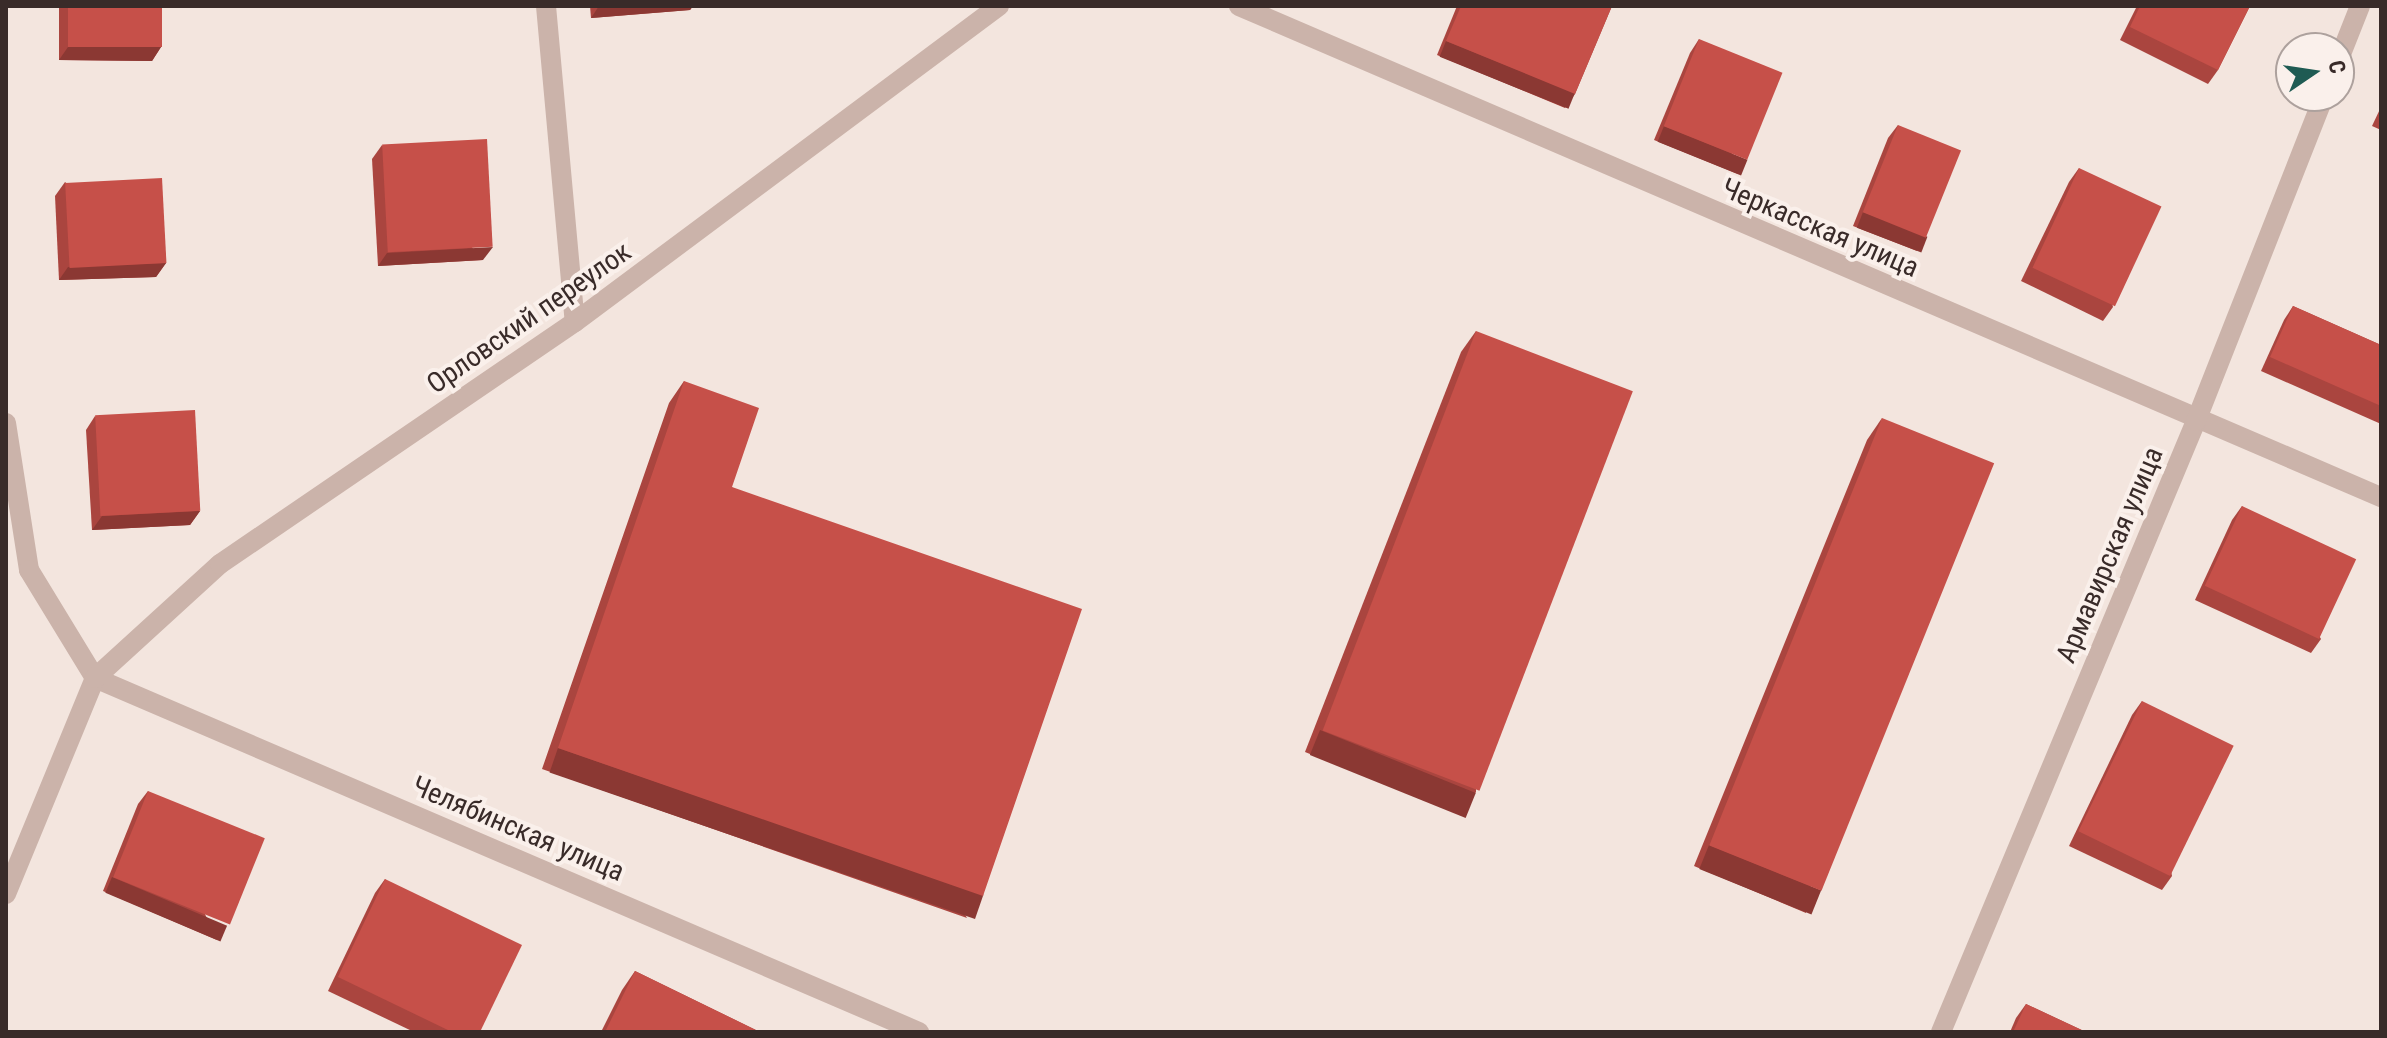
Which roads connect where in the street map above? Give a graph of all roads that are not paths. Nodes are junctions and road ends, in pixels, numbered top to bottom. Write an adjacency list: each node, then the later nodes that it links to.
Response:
1 (546, 6): 7 (street)
2 (999, 6): 7 (street, Орловский переулок)
3 (1239, 6): 8 (street, Черкасская улица)
4 (2360, 6): 5 (street)
5 (2350, 32)
6 (2318, 112): 8 (street, Армавирская улица)
7 (575, 322): 11 (street, Орловский переулок)
8 (2196, 421): 10 (street, Черкасская улица); 14 (street, Армавирская улица)
9 (6, 423): 11 (street)
10 (2381, 497)
11 (95, 678): 12 (street); 13 (street, Челябинская улица)
12 (6, 894)
13 (919, 1032)
14 (1941, 1032)

